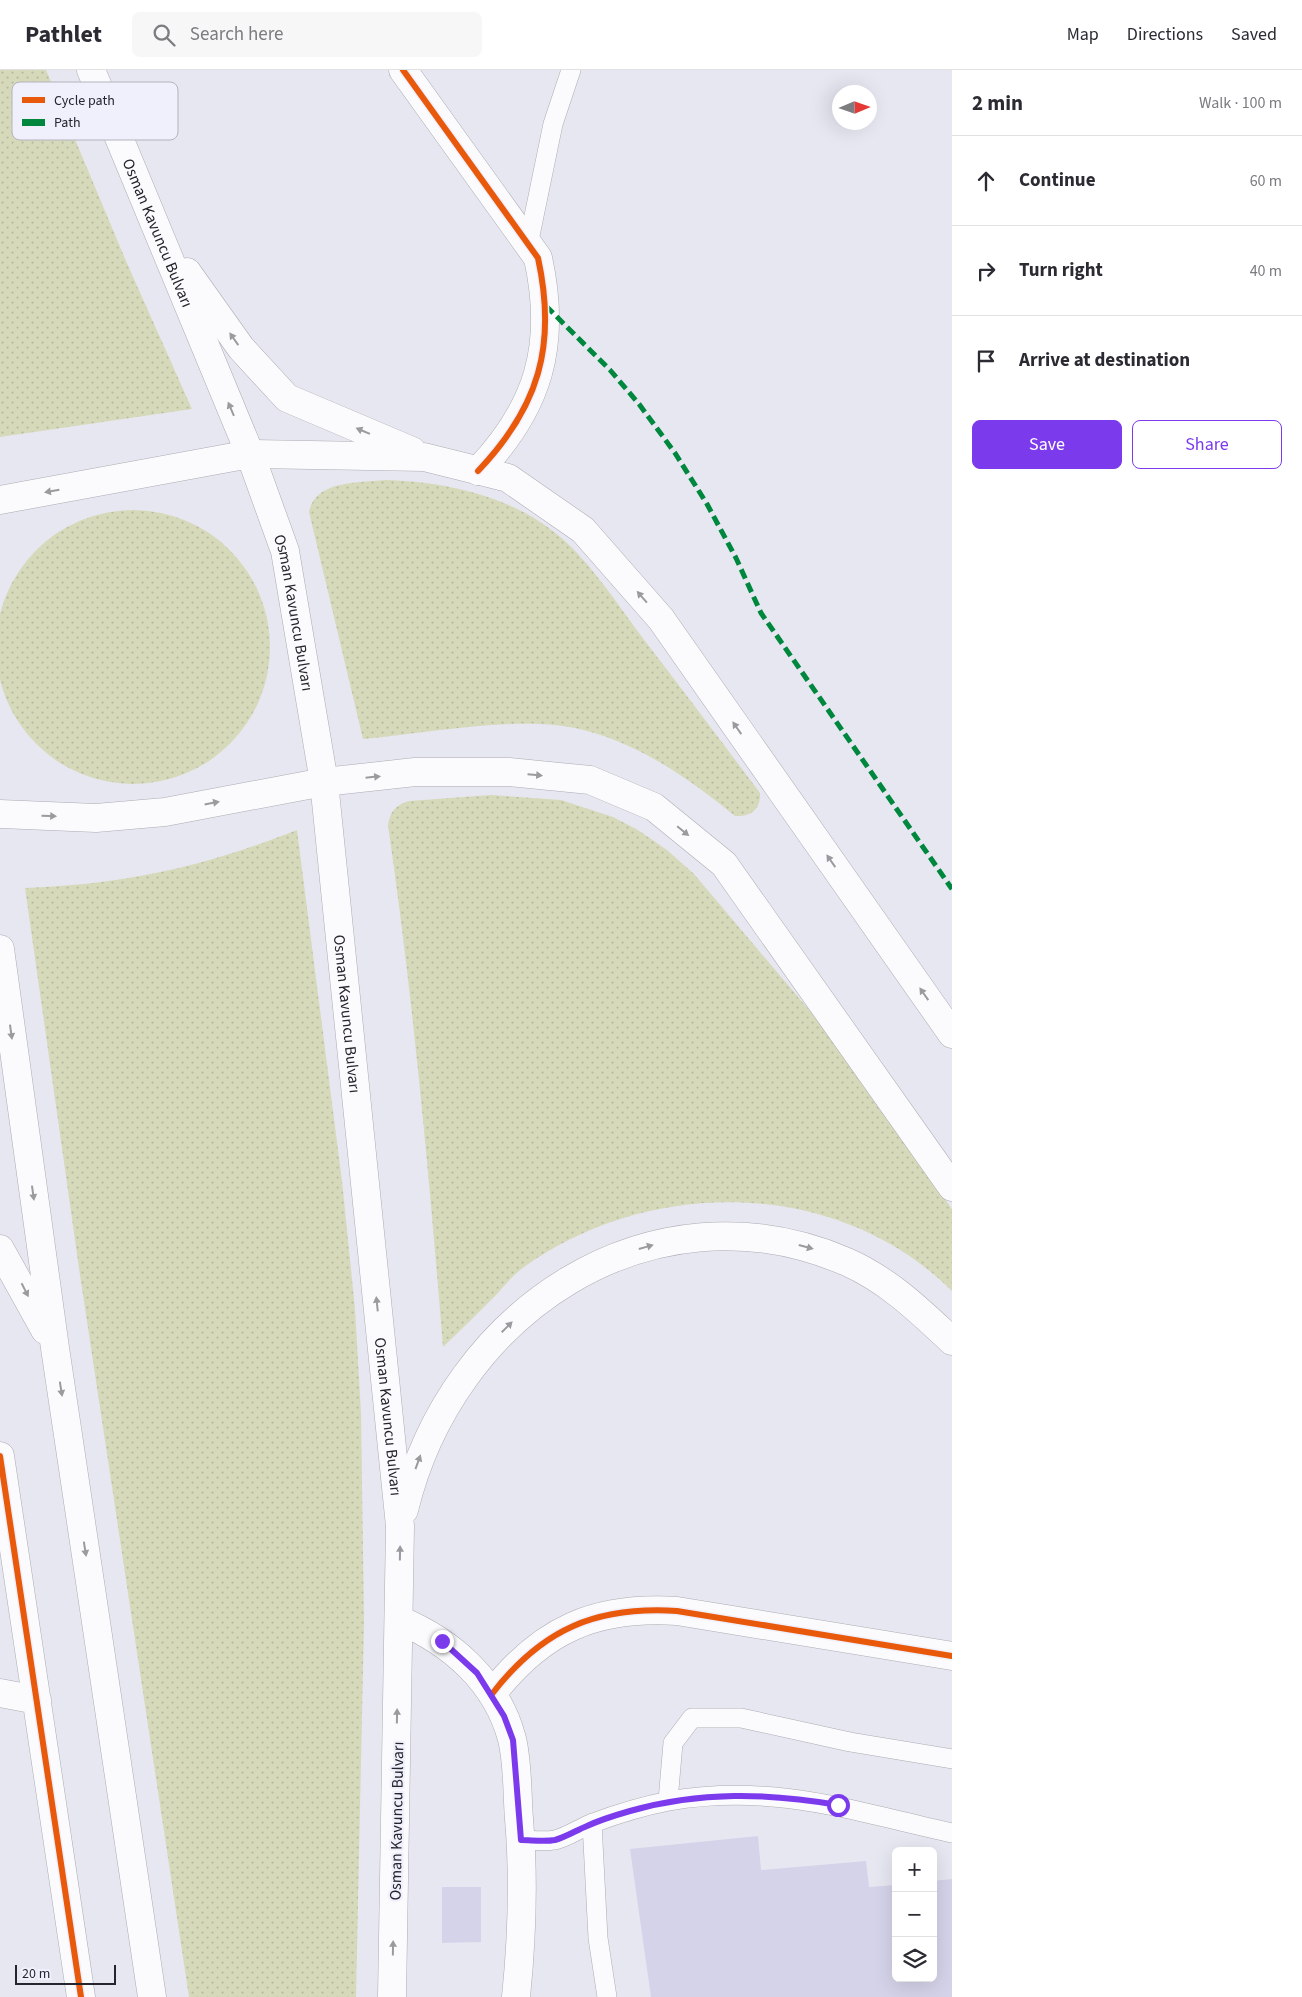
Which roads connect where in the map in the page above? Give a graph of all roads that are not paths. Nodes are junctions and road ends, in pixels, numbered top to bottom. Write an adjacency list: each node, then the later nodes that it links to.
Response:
1 (91, 70): 4 (main road, Osman Kavuncu Bulvarı)
2 (403, 70): 7 (main road)
3 (571, 70): 7 (lane)
4 (96, 82)
5 (120, 140): 6 (main road, Osman Kavuncu Bulvarı)
6 (157, 230): 8 (main road, Osman Kavuncu Bulvarı, one-way to 6); 9 (main road, one-way to 6)
7 (528, 245): 10 (main road)
8 (250, 454): 9 (main road); 11 (main road, one-way to 11); 12 (main road, Osman Kavuncu Bulvarı)
9 (424, 456): 10 (main road)
10 (478, 470): 15 (main road, one-way to 10)
11 (0, 500)
12 (324, 782): 13 (main road, one-way to 12); 16 (main road, one-way to 16); 21 (main road, Osman Kavuncu Bulvarı, one-way to 12)
13 (0, 814)
14 (0, 949): 19 (main road, one-way to 19)
15 (952, 1034)
16 (952, 1187)
17 (0, 1248): 19 (main road, one-way to 19)
18 (952, 1341): 21 (main road, one-way to 18)
19 (55, 1348): 33 (main road, one-way to 33)
20 (0, 1456): 26 (main road)
21 (400, 1526): 22 (main road, Osman Kavuncu Bulvarı, one-way to 21)
22 (399, 1620): 25 (main road); 34 (main road, Osman Kavuncu Bulvarı, one-way to 22)
23 (952, 1656): 25 (main road)
24 (0, 1693): 26 (main road)
25 (492, 1694): 31 (main road)
26 (37, 1700): 32 (main road)
27 (952, 1759): 28 (lane)
28 (668, 1801): 29 (lane); 30 (lane)
29 (592, 1823): 31 (lane); 36 (lane)
30 (952, 1832)
31 (521, 1840): 35 (main road)
32 (81, 1997)
33 (152, 1997)
34 (392, 1997)
35 (516, 1997)
36 (607, 1997)

